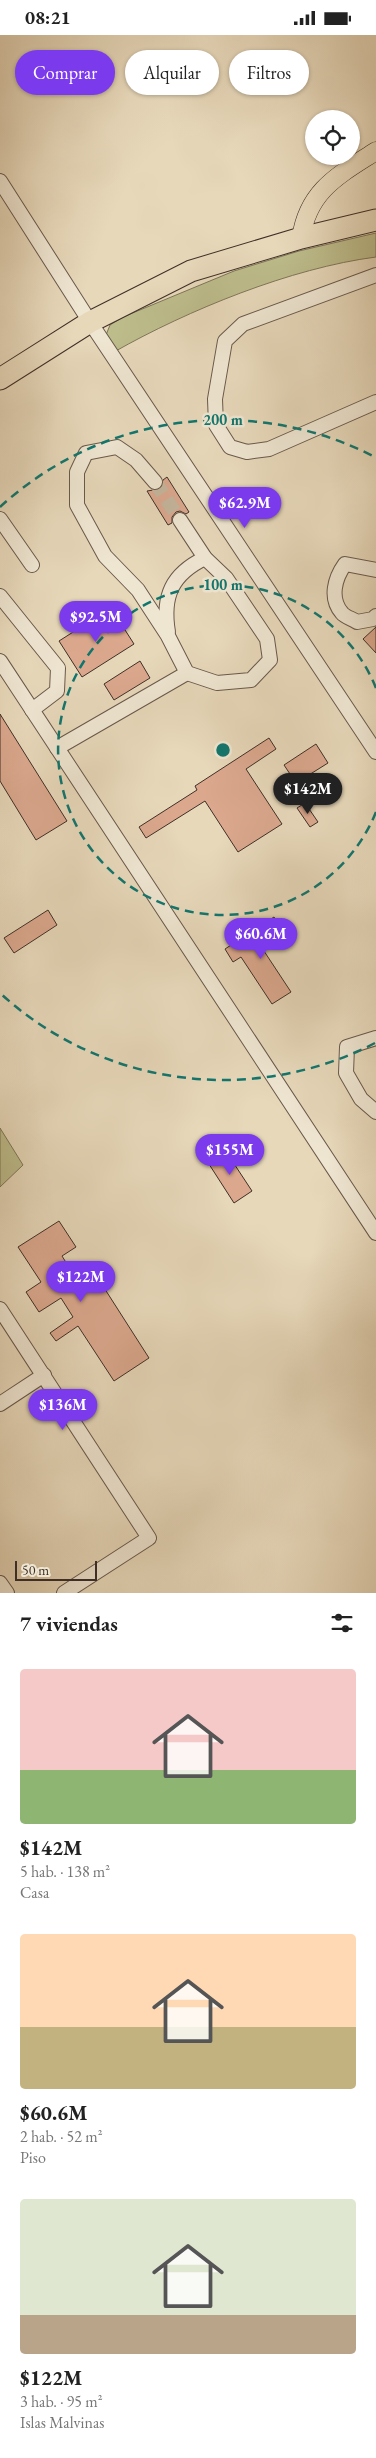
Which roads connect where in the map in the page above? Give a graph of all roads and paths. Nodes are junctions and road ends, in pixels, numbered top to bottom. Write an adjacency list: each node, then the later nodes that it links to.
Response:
1 (376, 151): 4 (main road)
2 (0, 181): 6 (street)
3 (376, 220): 4 (highway)
4 (301, 238): 6 (highway)
5 (376, 275): 8 (street)
6 (90, 321): 7 (highway); 22 (street)
7 (0, 379)
8 (376, 402)
9 (155, 482): 17 (street)
10 (0, 519): 13 (street)
11 (180, 520): 12 (street)
12 (205, 558): 17 (street); 19 (street)
13 (32, 565)
14 (376, 570): 16 (street)
15 (0, 596): 20 (street)
16 (376, 616)
17 (168, 636): 19 (street)
18 (0, 661): 20 (street)
19 (187, 673): 21 (street)
20 (32, 710): 21 (street)
21 (57, 748): 25 (street)
22 (376, 752)
23 (376, 1038): 24 (street)
24 (376, 1112)
25 (376, 1233)
26 (0, 1309): 27 (street)
27 (44, 1375): 28 (street); 31 (street)
28 (0, 1404)
29 (0, 1583): 30 (street)
30 (7, 1593)
31 (64, 1593)

